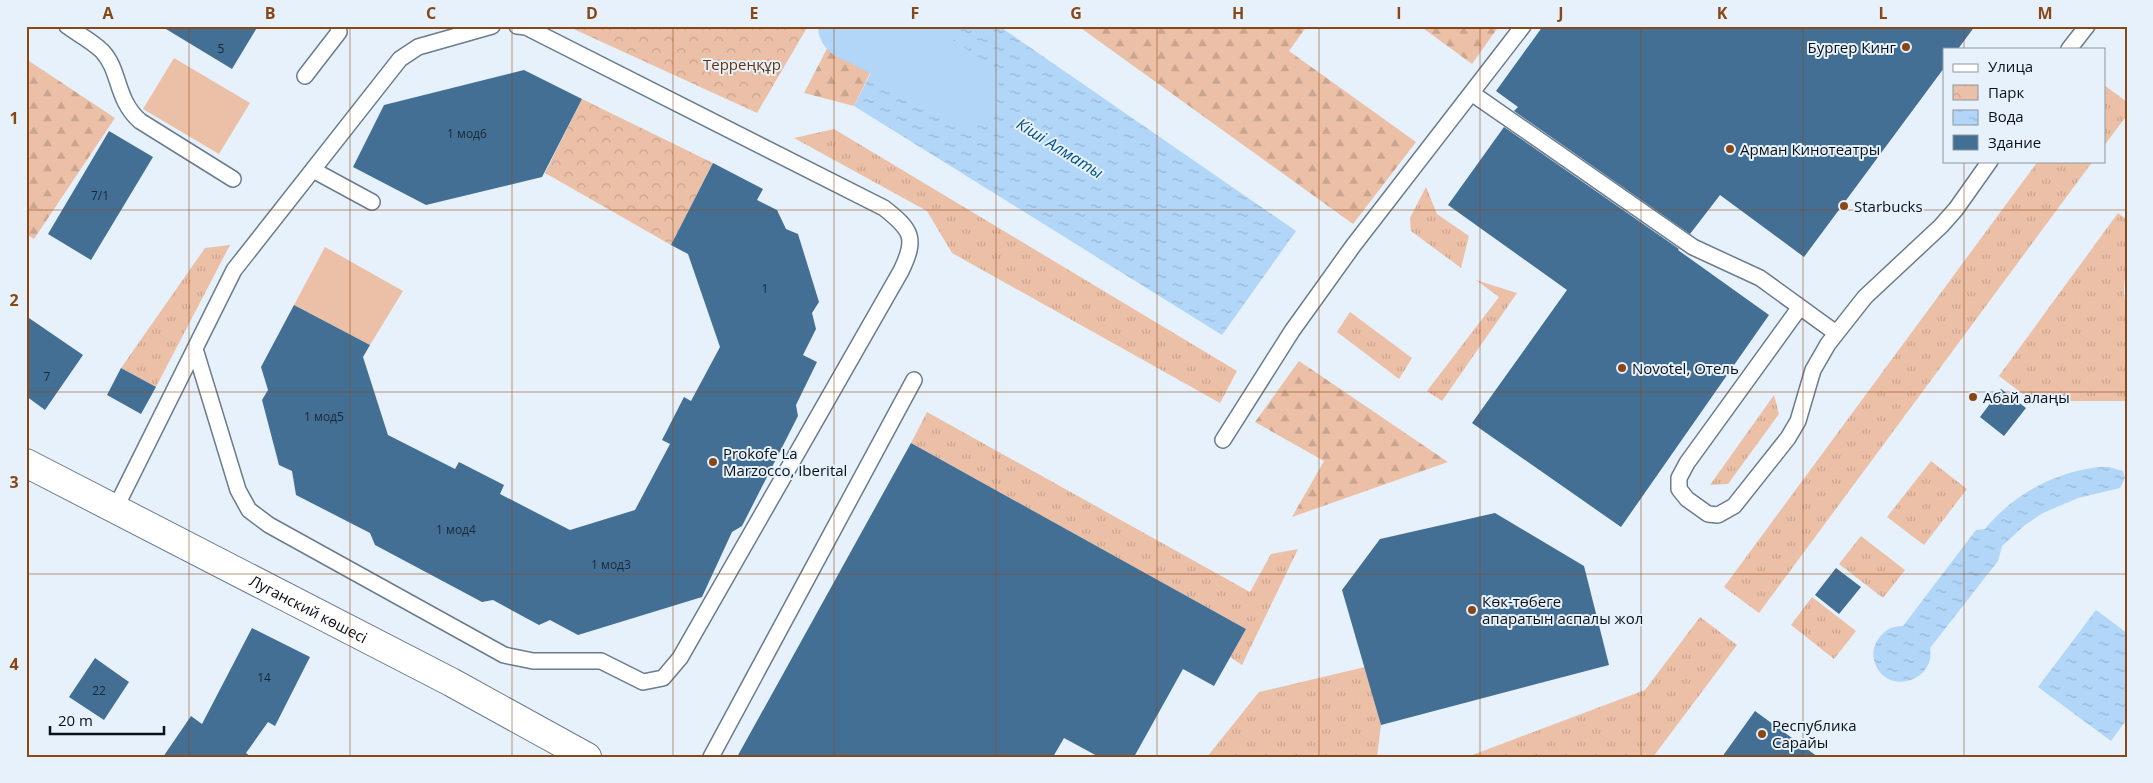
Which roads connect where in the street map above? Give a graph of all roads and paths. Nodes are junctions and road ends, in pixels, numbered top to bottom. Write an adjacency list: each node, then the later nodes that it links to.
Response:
1 (67, 26): 12 (lane)
2 (338, 26): 8 (lane)
3 (492, 26): 11 (lane)
4 (516, 26): 16 (lane)
5 (1523, 26): 9 (lane)
6 (2087, 26): 7 (lane)
7 (2071, 48)
8 (305, 76)
9 (1473, 94): 14 (lane); 18 (lane)
10 (1989, 162): 15 (lane)
11 (313, 170): 13 (lane); 16 (lane)
12 (233, 179)
13 (372, 202)
14 (1800, 307): 15 (lane); 15 (lane)
15 (1836, 333)
16 (195, 349): 20 (lane)
17 (914, 380): 22 (lane)
18 (1223, 440)
19 (26, 463): 20 (street, Луганский көшесі)
20 (115, 509): 21 (street, Луганский көшесі)
21 (587, 757)
22 (712, 757)

